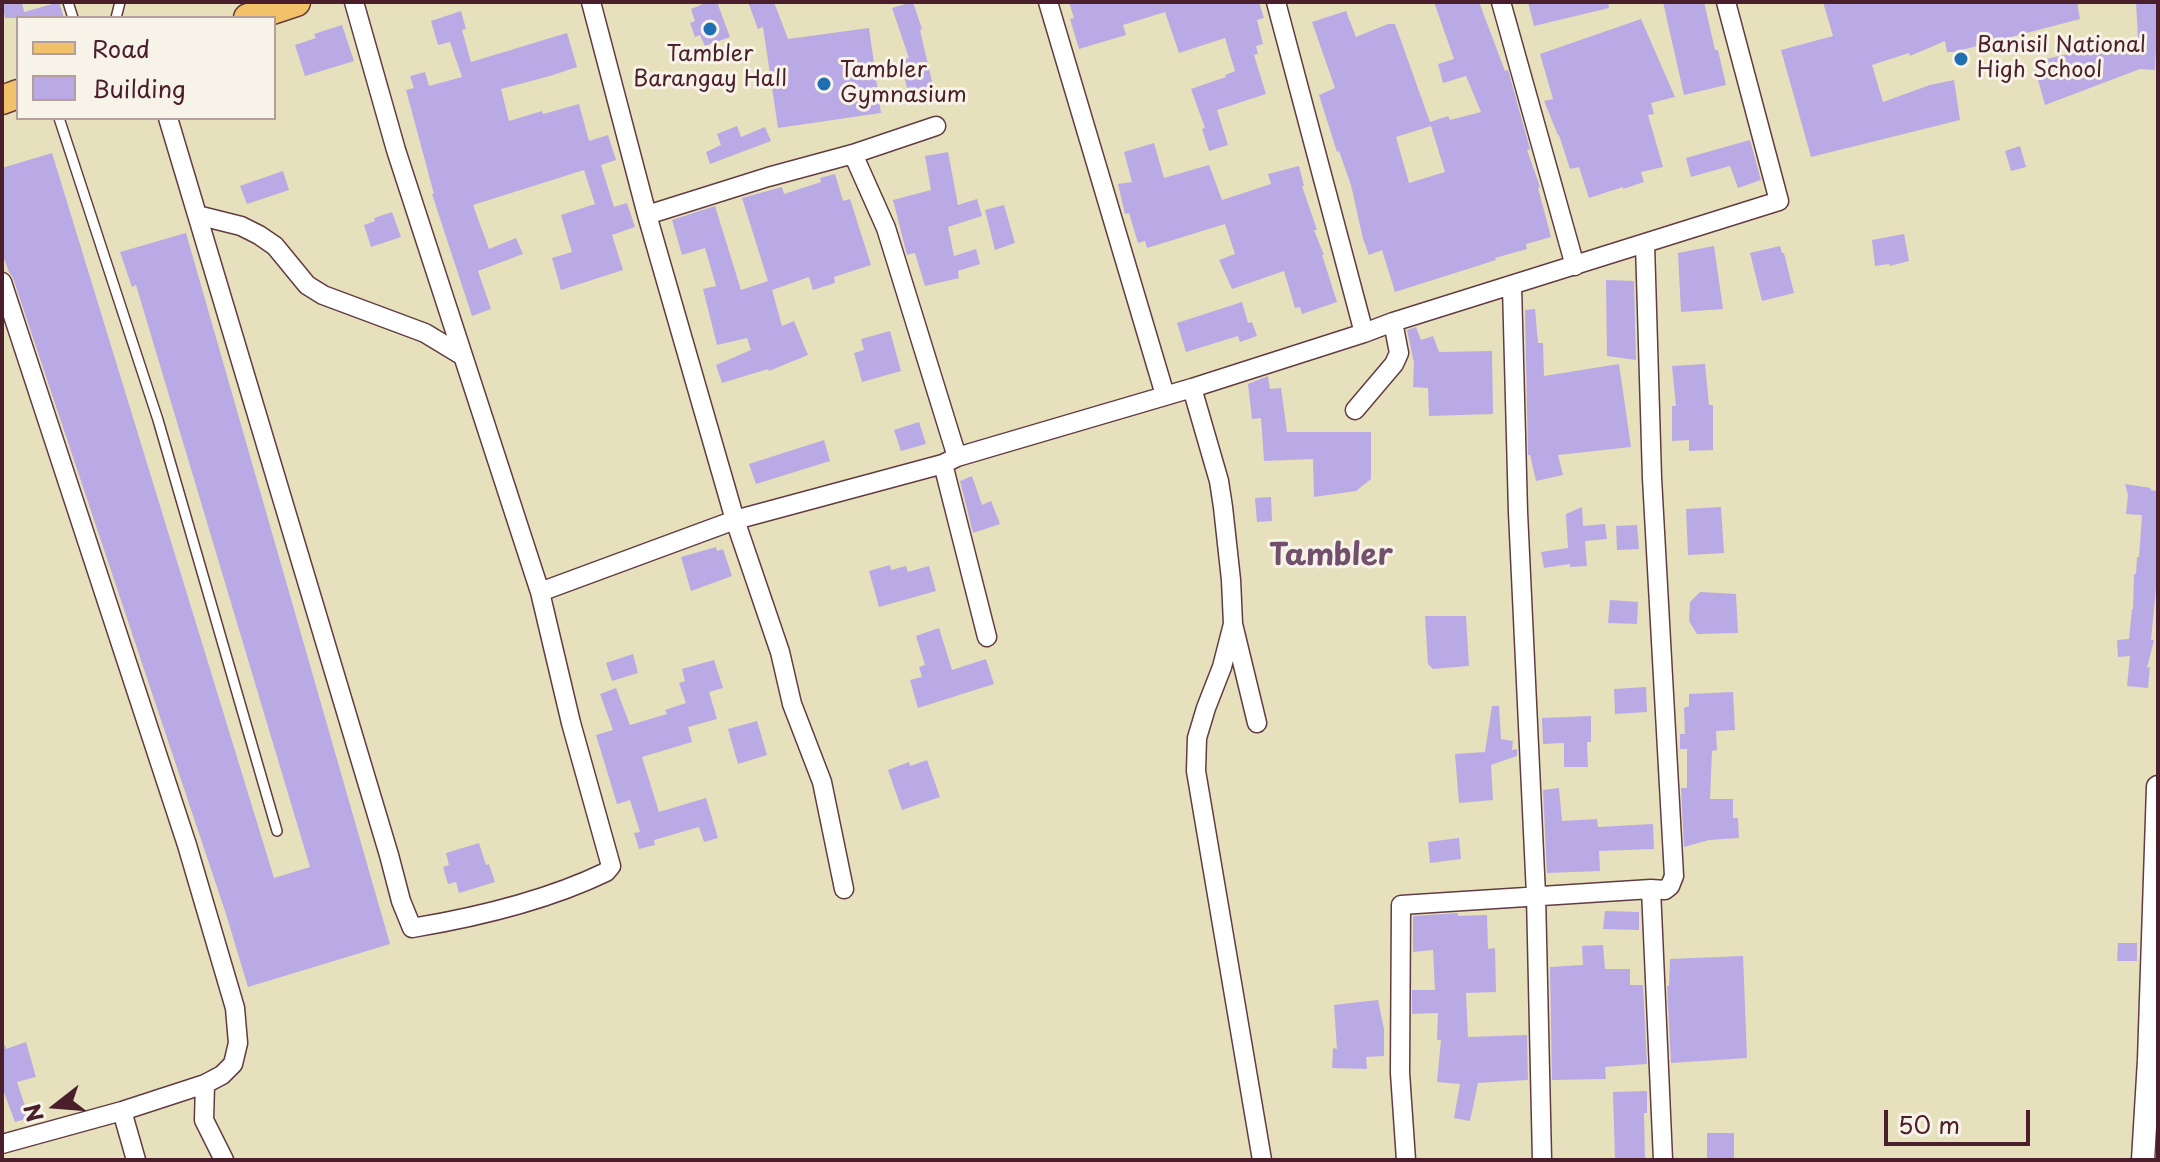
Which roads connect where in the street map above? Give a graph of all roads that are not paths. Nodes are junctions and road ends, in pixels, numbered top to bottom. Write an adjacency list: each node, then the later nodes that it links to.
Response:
1 (296, 2): 8 (main road)
2 (354, 2): 21 (street)
3 (591, 2): 14 (street)
4 (1048, 2): 23 (street)
5 (1276, 2): 20 (street)
6 (1501, 2): 16 (street)
7 (1726, 2): 15 (street)
8 (254, 16)
9 (60, 120): 32 (lane)
10 (169, 120): 13 (street)
11 (936, 126): 12 (street)
12 (853, 154): 14 (street); 25 (street)
13 (197, 215): 21 (street); 27 (street)
14 (647, 215): 26 (street)
15 (1645, 244): 16 (street); 35 (street)
16 (1575, 266): 18 (street)
17 (2, 282): 39 (street)
18 (1512, 286): 19 (street); 36 (street)
19 (1393, 322): 20 (street); 24 (street)
20 (1364, 333): 22 (street)
21 (463, 356): 27 (street)
22 (1192, 388): 23 (street); 28 (street)
23 (1165, 395): 25 (street)
24 (1355, 410)
25 (950, 460): 26 (street); 29 (street)
26 (735, 520): 27 (street); 34 (street)
27 (540, 592)
28 (1233, 624): 30 (street); 44 (street)
29 (987, 637)
30 (1257, 723)
31 (2158, 787): 33 (street)
32 (277, 831)
33 (2157, 841): 37 (street)
34 (844, 889)
35 (1651, 889): 36 (street); 47 (street)
36 (1536, 895): 45 (street); 46 (street)
37 (2155, 958): 38 (street)
38 (2154, 1060): 48 (street)
39 (205, 1084): 40 (street); 43 (street)
40 (122, 1111): 41 (street); 42 (street)
41 (2, 1144)
42 (136, 1160)
43 (224, 1160)
44 (1262, 1160)
45 (1406, 1160)
46 (1542, 1160)
47 (1663, 1160)
48 (2143, 1160)

